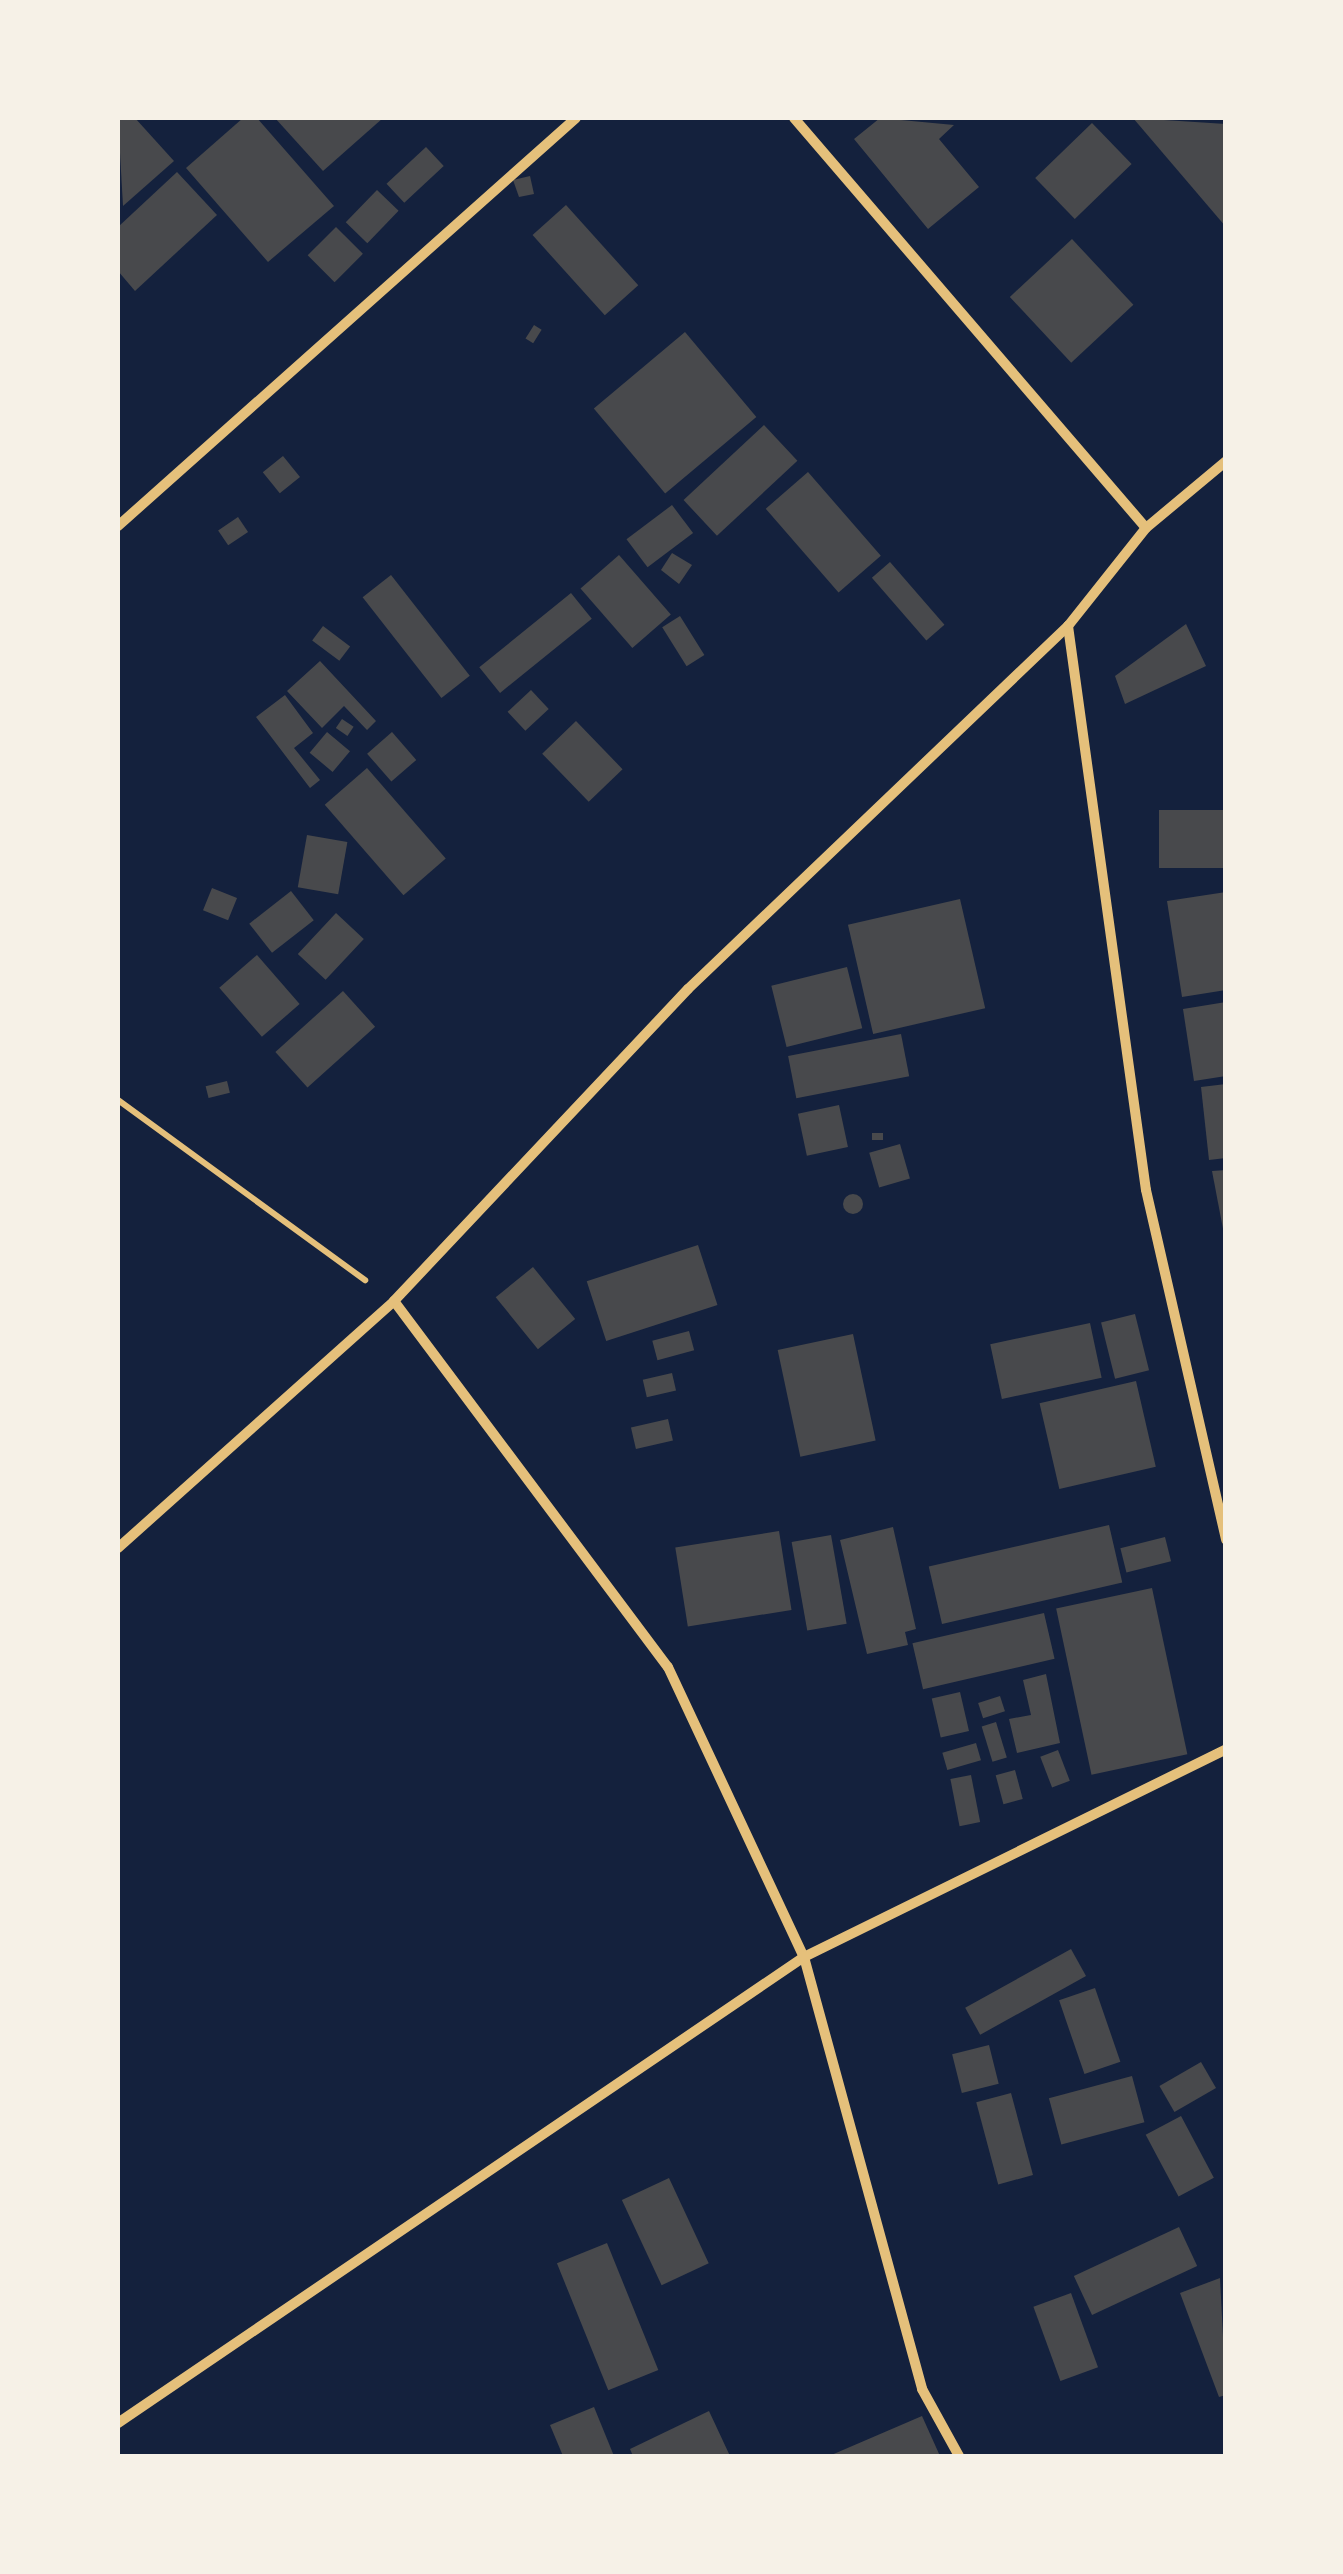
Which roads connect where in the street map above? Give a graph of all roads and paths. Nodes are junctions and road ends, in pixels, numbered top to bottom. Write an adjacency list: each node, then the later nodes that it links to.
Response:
1 (576, 118): 4 (street)
2 (794, 118): 5 (street)
3 (1226, 461): 5 (street)
4 (118, 526)
5 (1146, 528): 6 (street)
6 (1068, 626): 8 (street); 9 (street)
7 (118, 1100): 8 (path)
8 (394, 1301): 10 (street); 12 (street)
9 (1226, 1540)
10 (118, 1548)
11 (1226, 1749): 12 (street)
12 (804, 1957): 13 (street); 14 (street)
13 (118, 2423)
14 (959, 2456)

